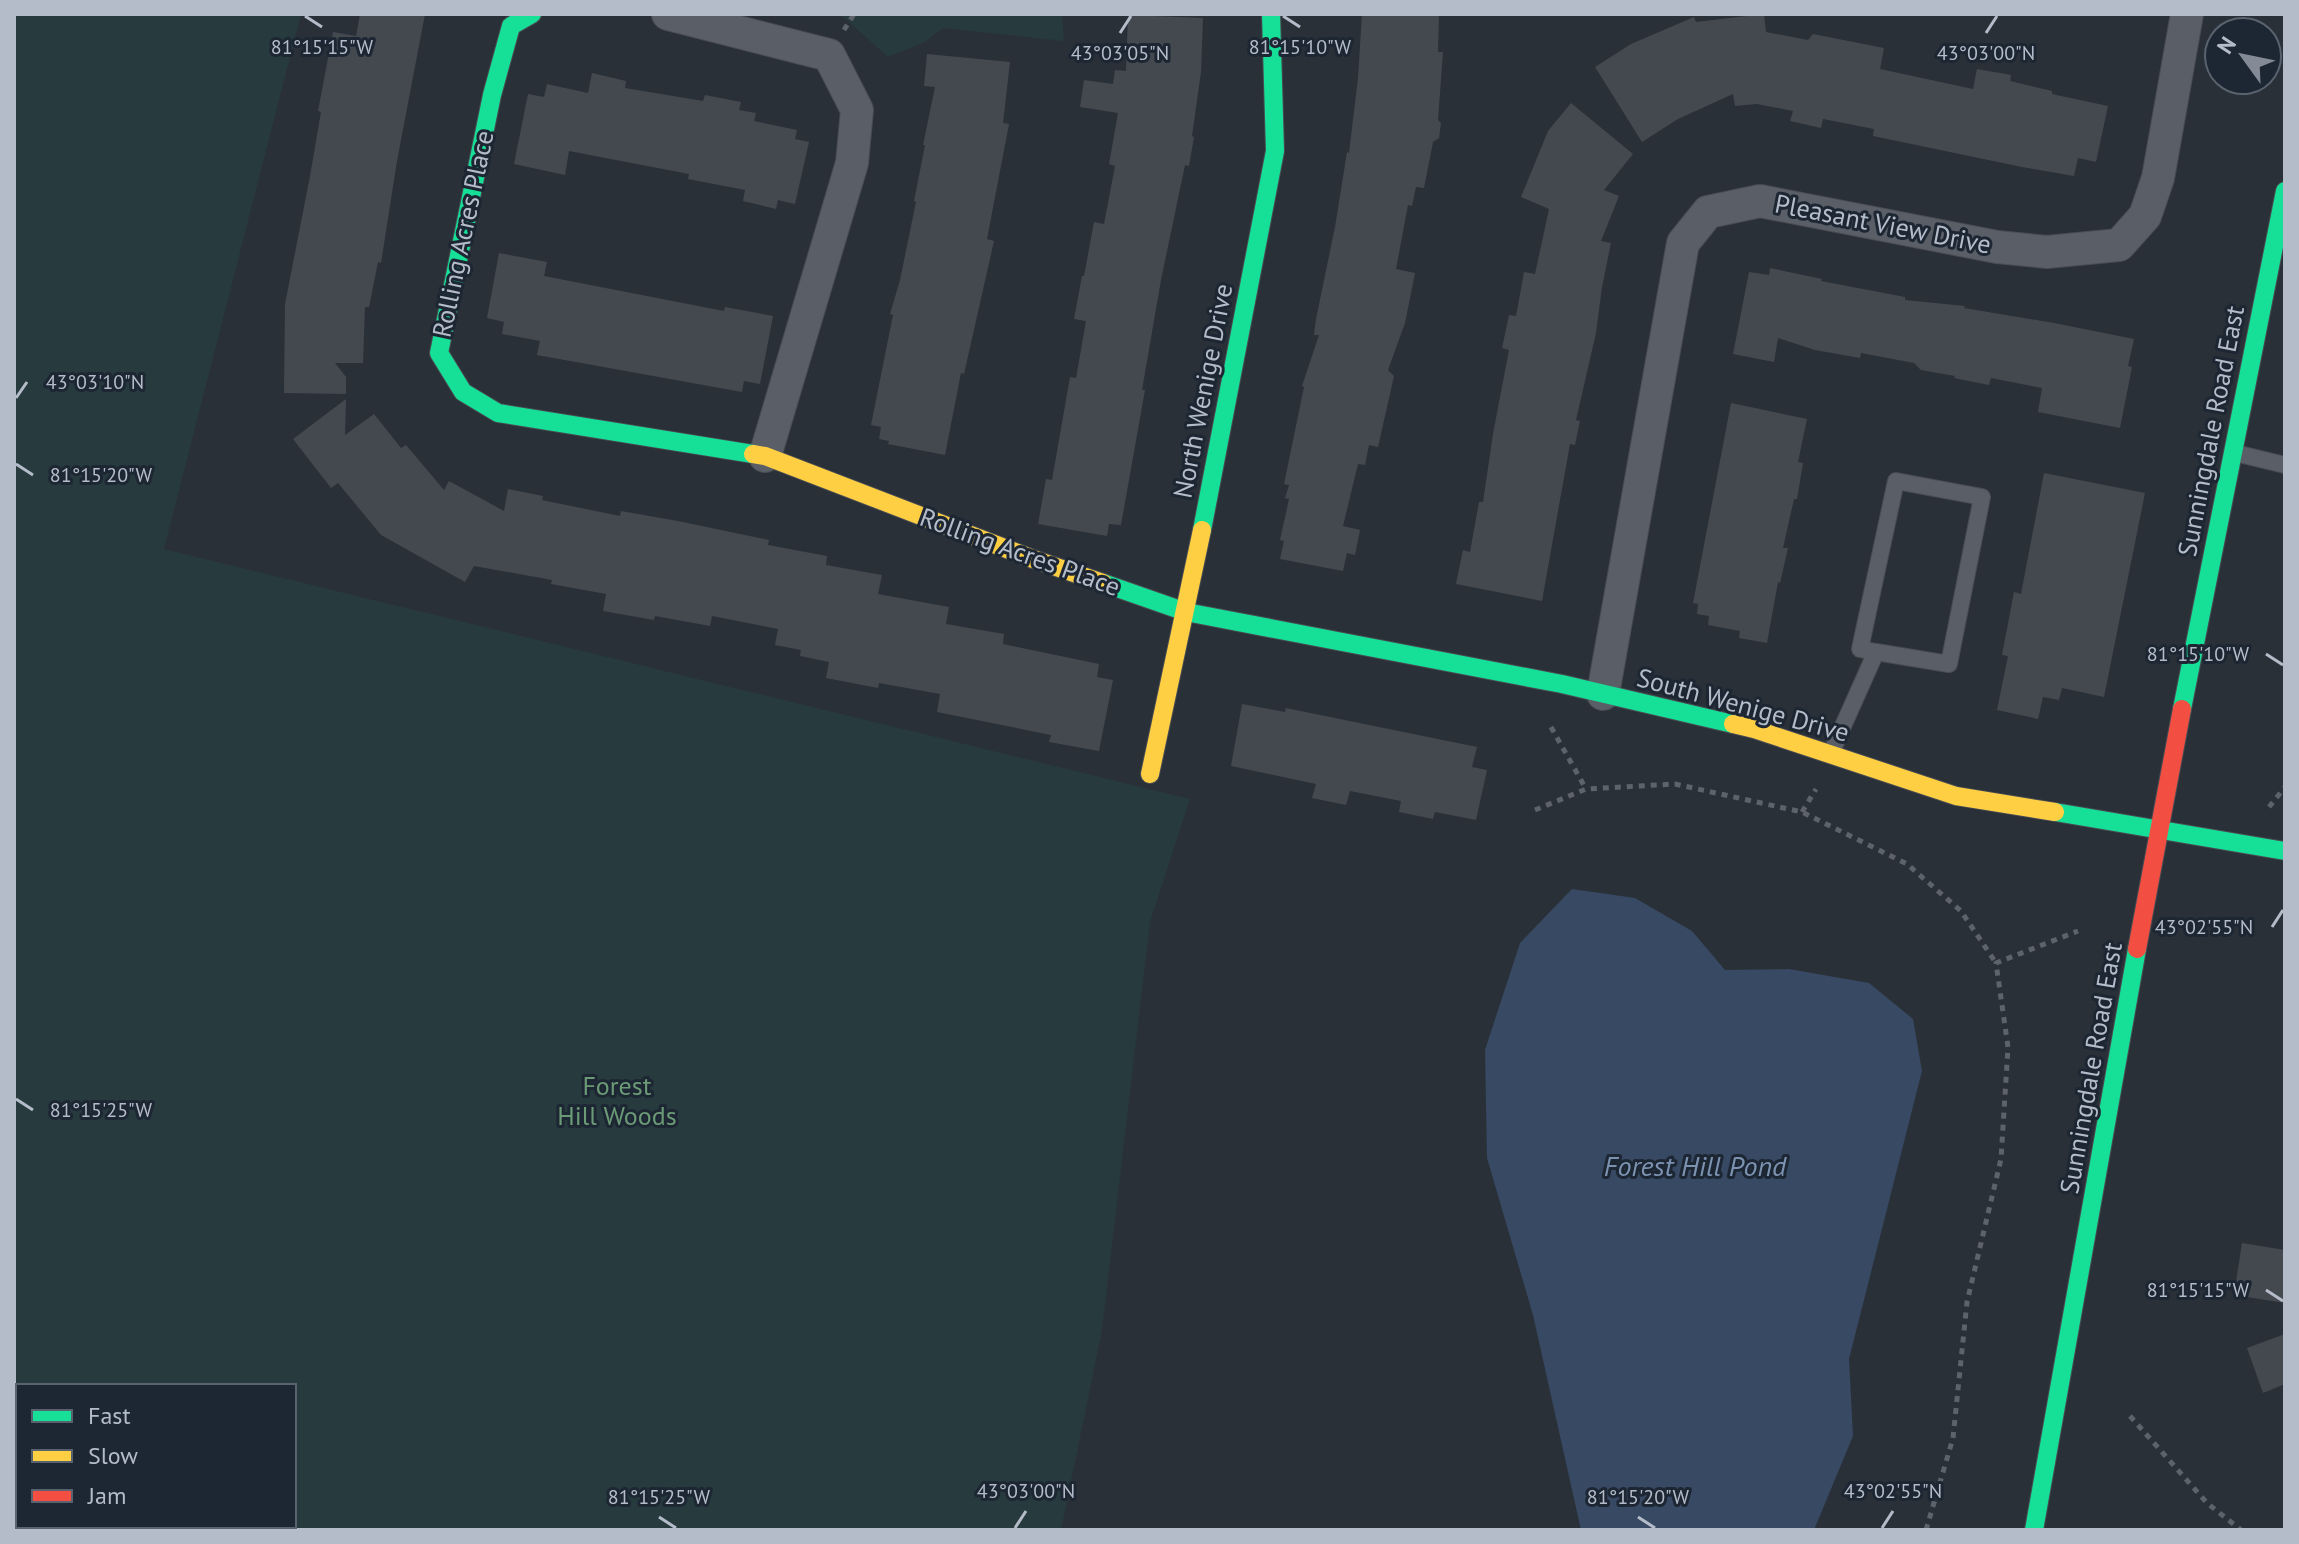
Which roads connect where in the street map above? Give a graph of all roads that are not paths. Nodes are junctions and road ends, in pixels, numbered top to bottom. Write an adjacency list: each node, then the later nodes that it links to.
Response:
1 (532, 14): 7 (street, Rolling Acres Place)
2 (668, 14): 7 (street)
3 (1271, 14): 9 (street, North Wenige Drive)
4 (2187, 14): 11 (street, Pleasant View Drive)
5 (2285, 191): 6 (street, Sunningdale Road East)
6 (2233, 453): 8 (lane); 14 (street, Sunningdale Road East)
7 (765, 456): 9 (street, Rolling Acres Place)
8 (2285, 465)
9 (1186, 612): 11 (street, South Wenige Drive); 13 (street, North Wenige Drive)
10 (1876, 652): 10 (lane); 12 (lane)
11 (1603, 694): 12 (street, South Wenige Drive)
12 (1830, 754): 14 (street, South Wenige Drive)
13 (1150, 774)
14 (2159, 828): 15 (street, South Wenige Drive); 16 (street, Sunningdale Road East)
15 (2285, 851)
16 (2034, 1530)

